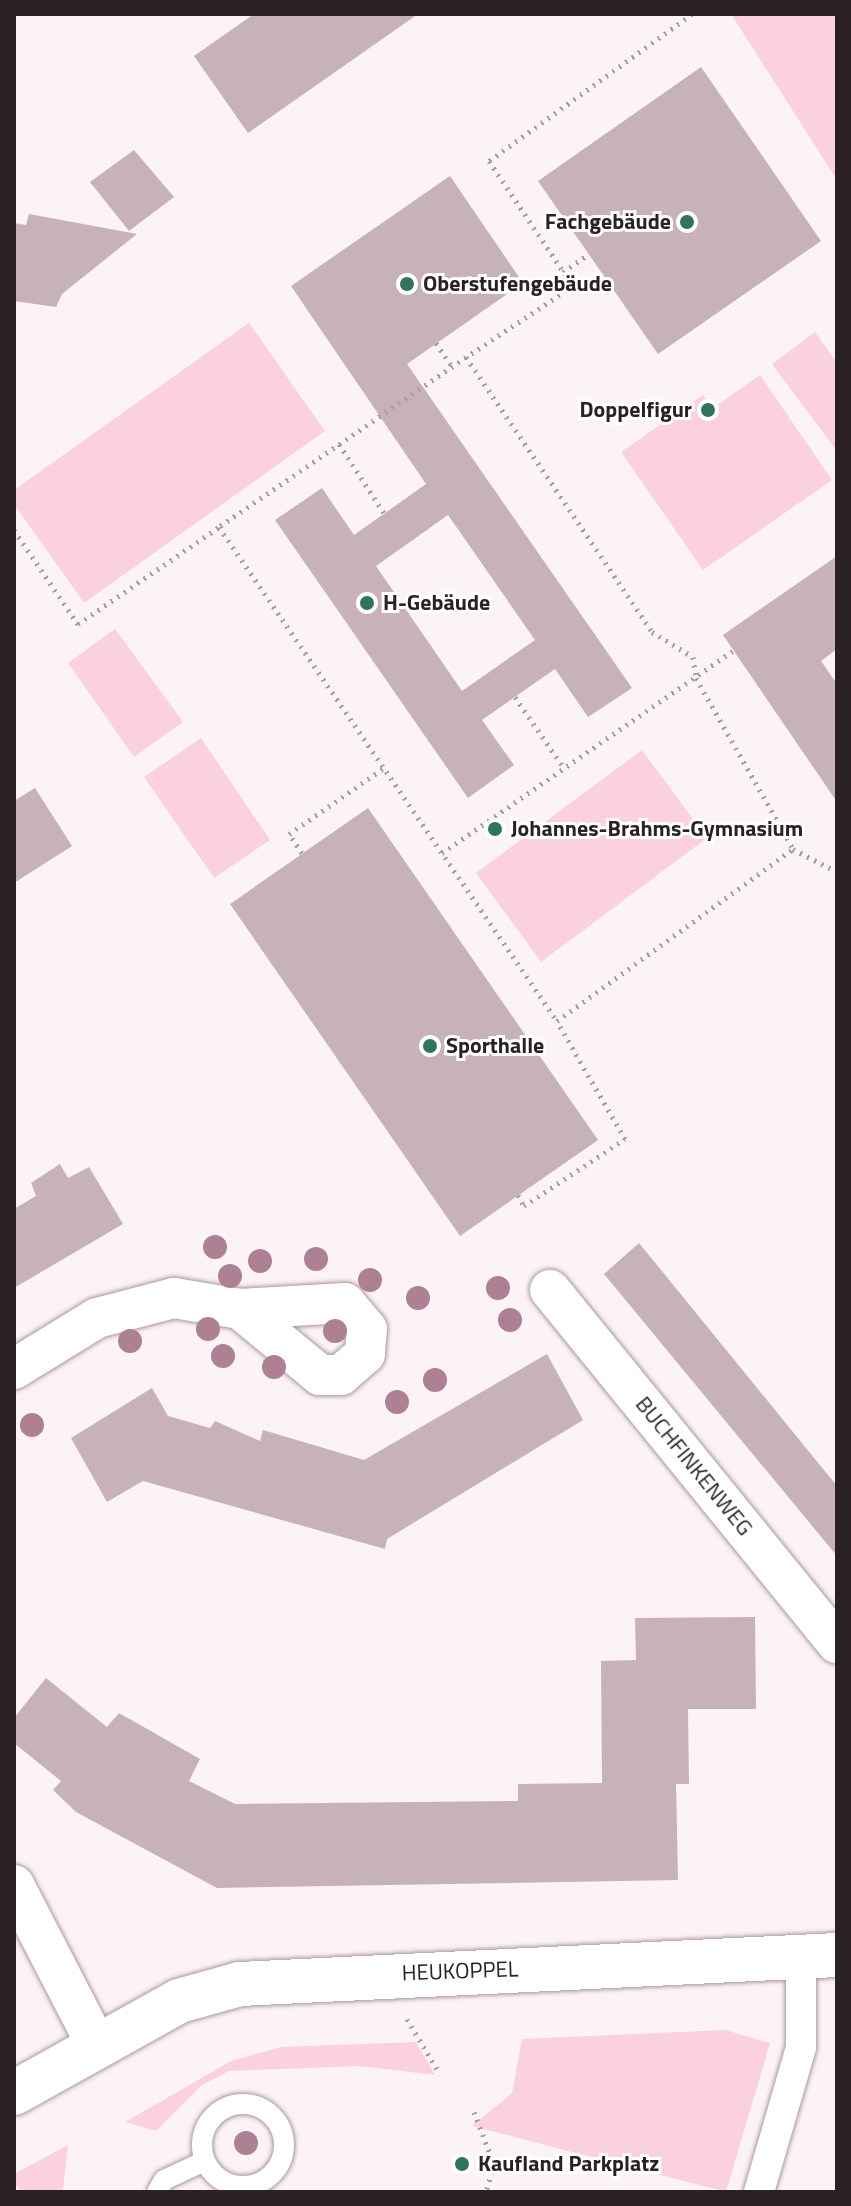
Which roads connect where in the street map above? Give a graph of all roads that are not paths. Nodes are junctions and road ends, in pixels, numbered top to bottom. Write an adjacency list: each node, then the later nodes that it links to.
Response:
1 (550, 1290): 4 (street, BUCHFINKENWEG)
2 (240, 1309): 3 (street)
3 (14, 1369)
4 (837, 1643)
5 (14, 1885): 7 (street)
6 (819, 1956): 7 (street, HEUKOPPEL); 11 (street)
7 (97, 2046): 8 (street, HEUKOPPEL)
8 (14, 2093)
9 (205, 2161): 9 (lane); 10 (lane)
10 (157, 2192)
11 (759, 2192)

